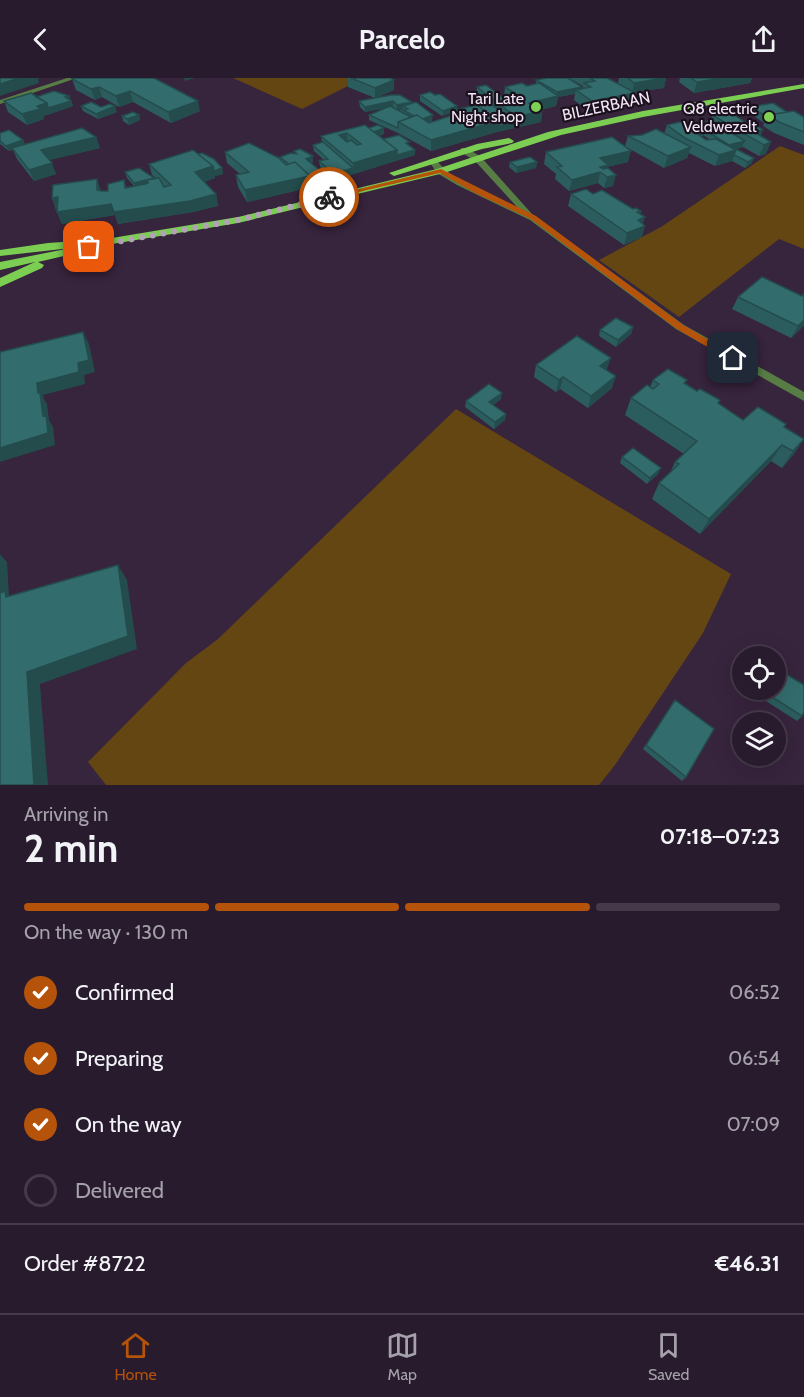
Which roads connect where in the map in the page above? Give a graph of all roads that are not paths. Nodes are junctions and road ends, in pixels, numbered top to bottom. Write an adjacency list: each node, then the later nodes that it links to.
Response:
1 (74, 78): 3 (street)
2 (804, 86): 4 (main road, BILZERBAAN)
3 (0, 102)
4 (558, 133): 5 (main road, BILZERBAAN); 6 (main road, BILZERBAAN)
5 (464, 150): 6 (street); 7 (main road, BILZERBAAN)
6 (478, 159): 8 (main road, BILZERBAAN); 10 (street)
7 (432, 160): 8 (street); 9 (main road, BILZERBAAN)
8 (441, 171): 9 (main road, BILZERBAAN); 10 (street)
9 (322, 199): 11 (main road, BILZERBAAN)
10 (533, 218): 16 (street)
11 (106, 242): 12 (main road, BILZERBAAN); 13 (main road, BILZERBAAN)
12 (0, 253)
13 (55, 256): 14 (main road, BILZERBAAN); 15 (main road)
14 (0, 266)
15 (0, 283)
16 (804, 397)

